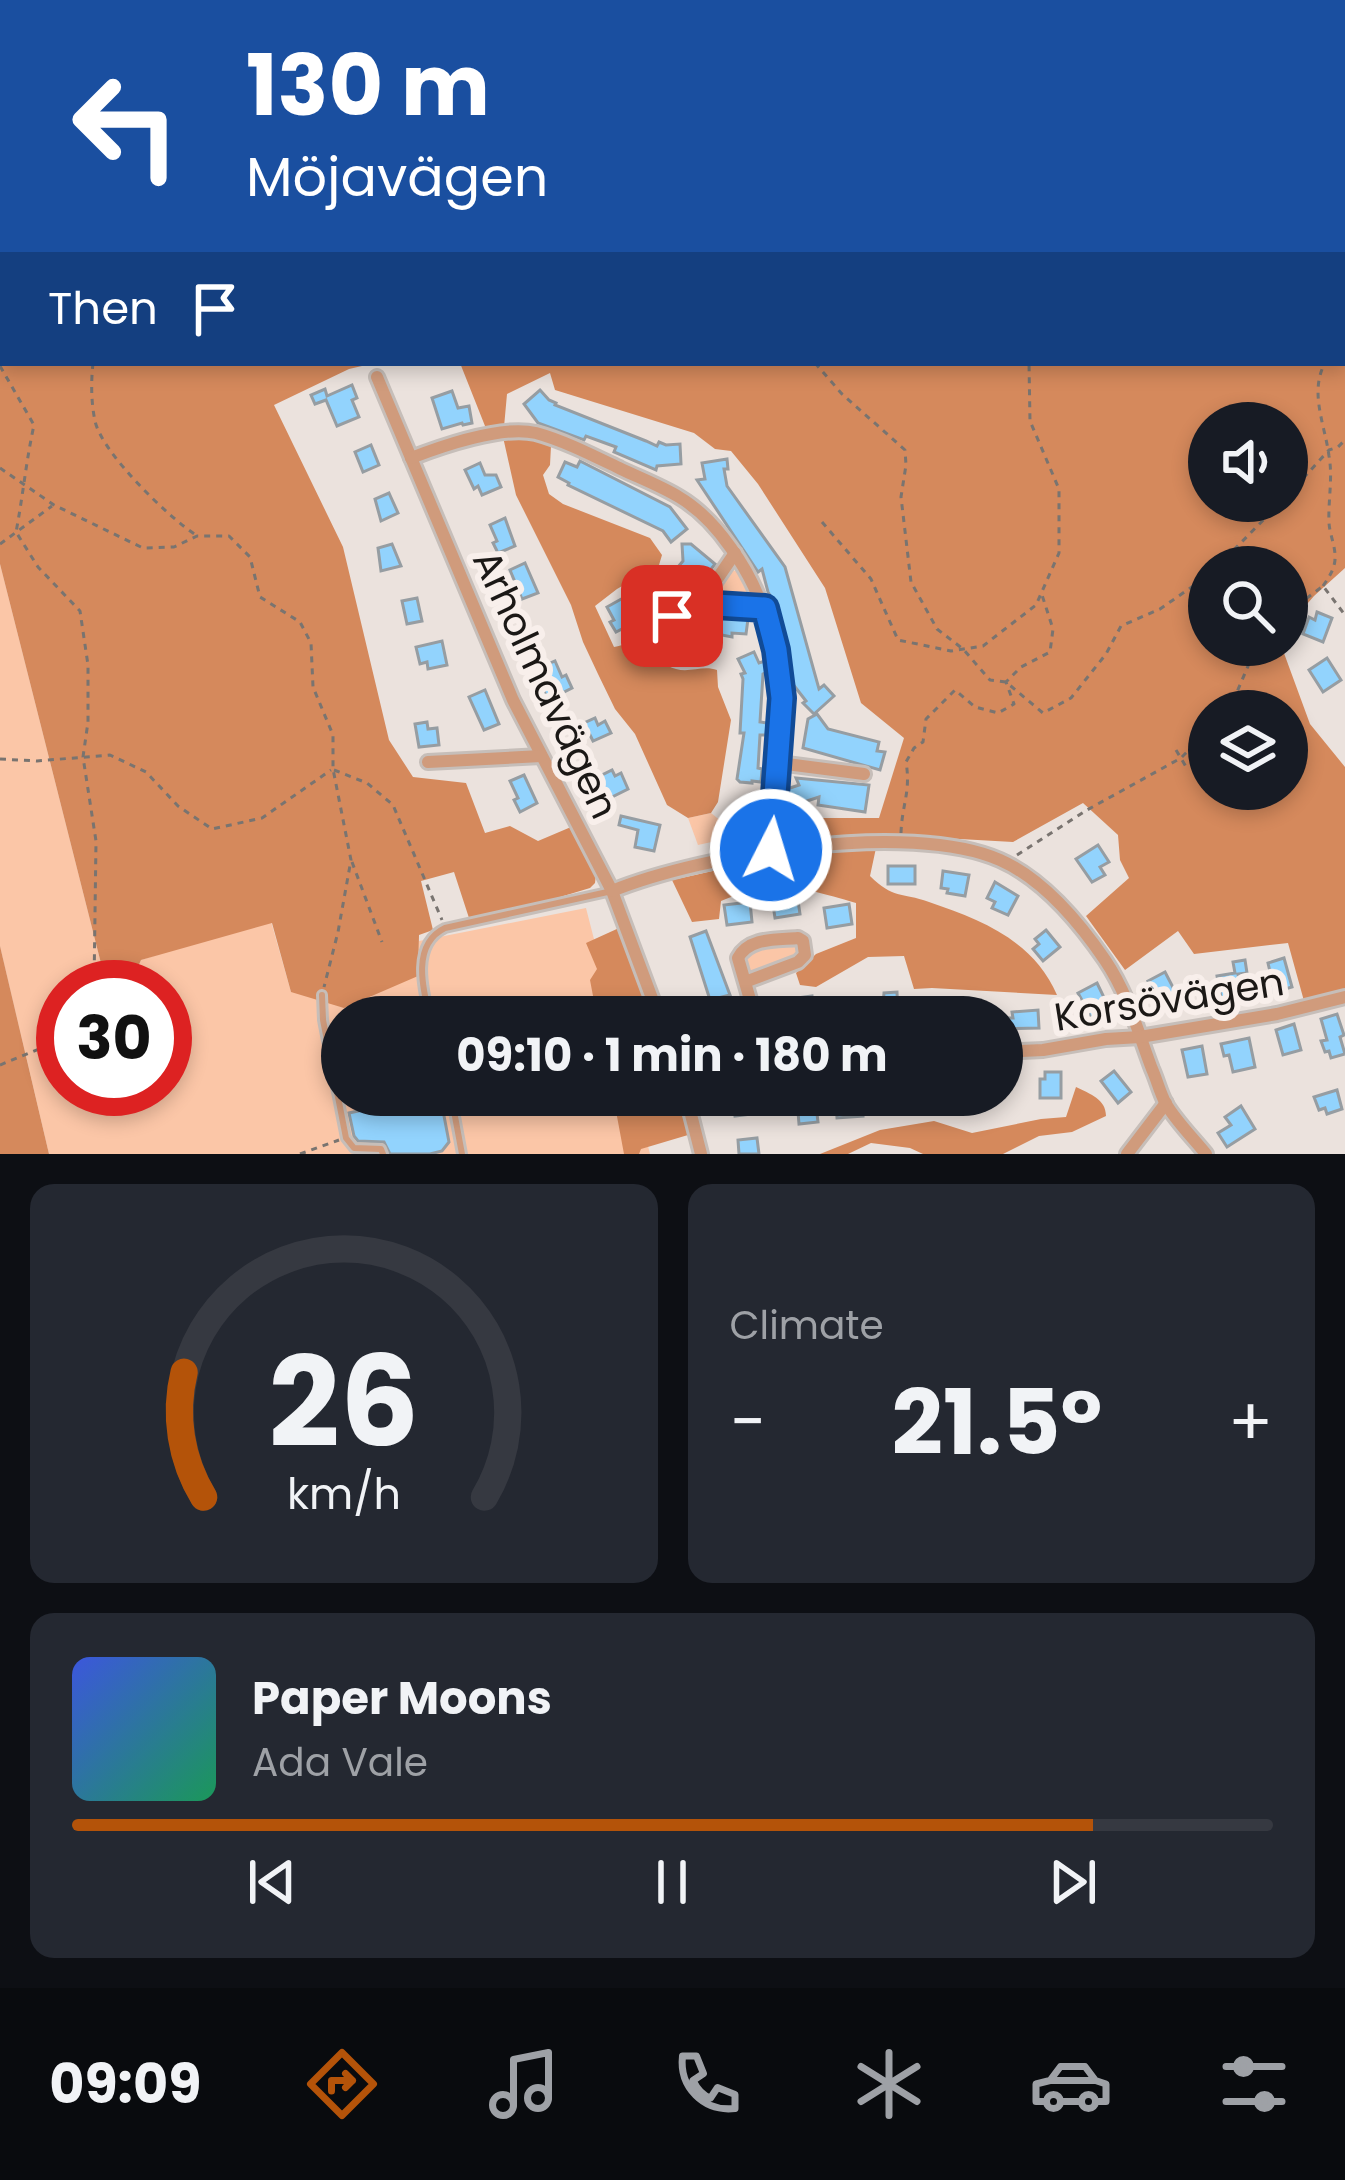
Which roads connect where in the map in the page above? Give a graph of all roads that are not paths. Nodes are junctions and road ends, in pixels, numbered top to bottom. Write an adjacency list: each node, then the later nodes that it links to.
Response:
1 (376, 376): 2 (street, Arholmavägen)
2 (411, 458): 3 (street); 7 (street, Arholmavägen)
3 (735, 553): 4 (street); 5 (street)
4 (700, 604): 5 (street); 6 (street)
5 (765, 608): 9 (street)
6 (644, 629)
7 (542, 756): 8 (street); 12 (street, Arholmavägen)
8 (428, 762)
9 (778, 763): 10 (street); 11 (street)
10 (864, 774)
11 (771, 850): 12 (street); 19 (street)
12 (612, 891): 15 (lane); 16 (street, Arholmavägen)
13 (746, 982): 13 (street); 17 (street)
14 (322, 995): 24 (lane)
15 (425, 996)
16 (650, 996)
17 (750, 996)
18 (1345, 997): 19 (street, Korsövägen)
19 (1140, 1037): 20 (street, Korsövägen); 21 (street)
20 (1023, 1051)
21 (1166, 1103): 27 (street); 28 (street)
22 (455, 1116): 25 (lane)
23 (691, 1116): 26 (street)
24 (383, 1154)
25 (461, 1154)
26 (701, 1154)
27 (1126, 1154)
28 (1206, 1154)

